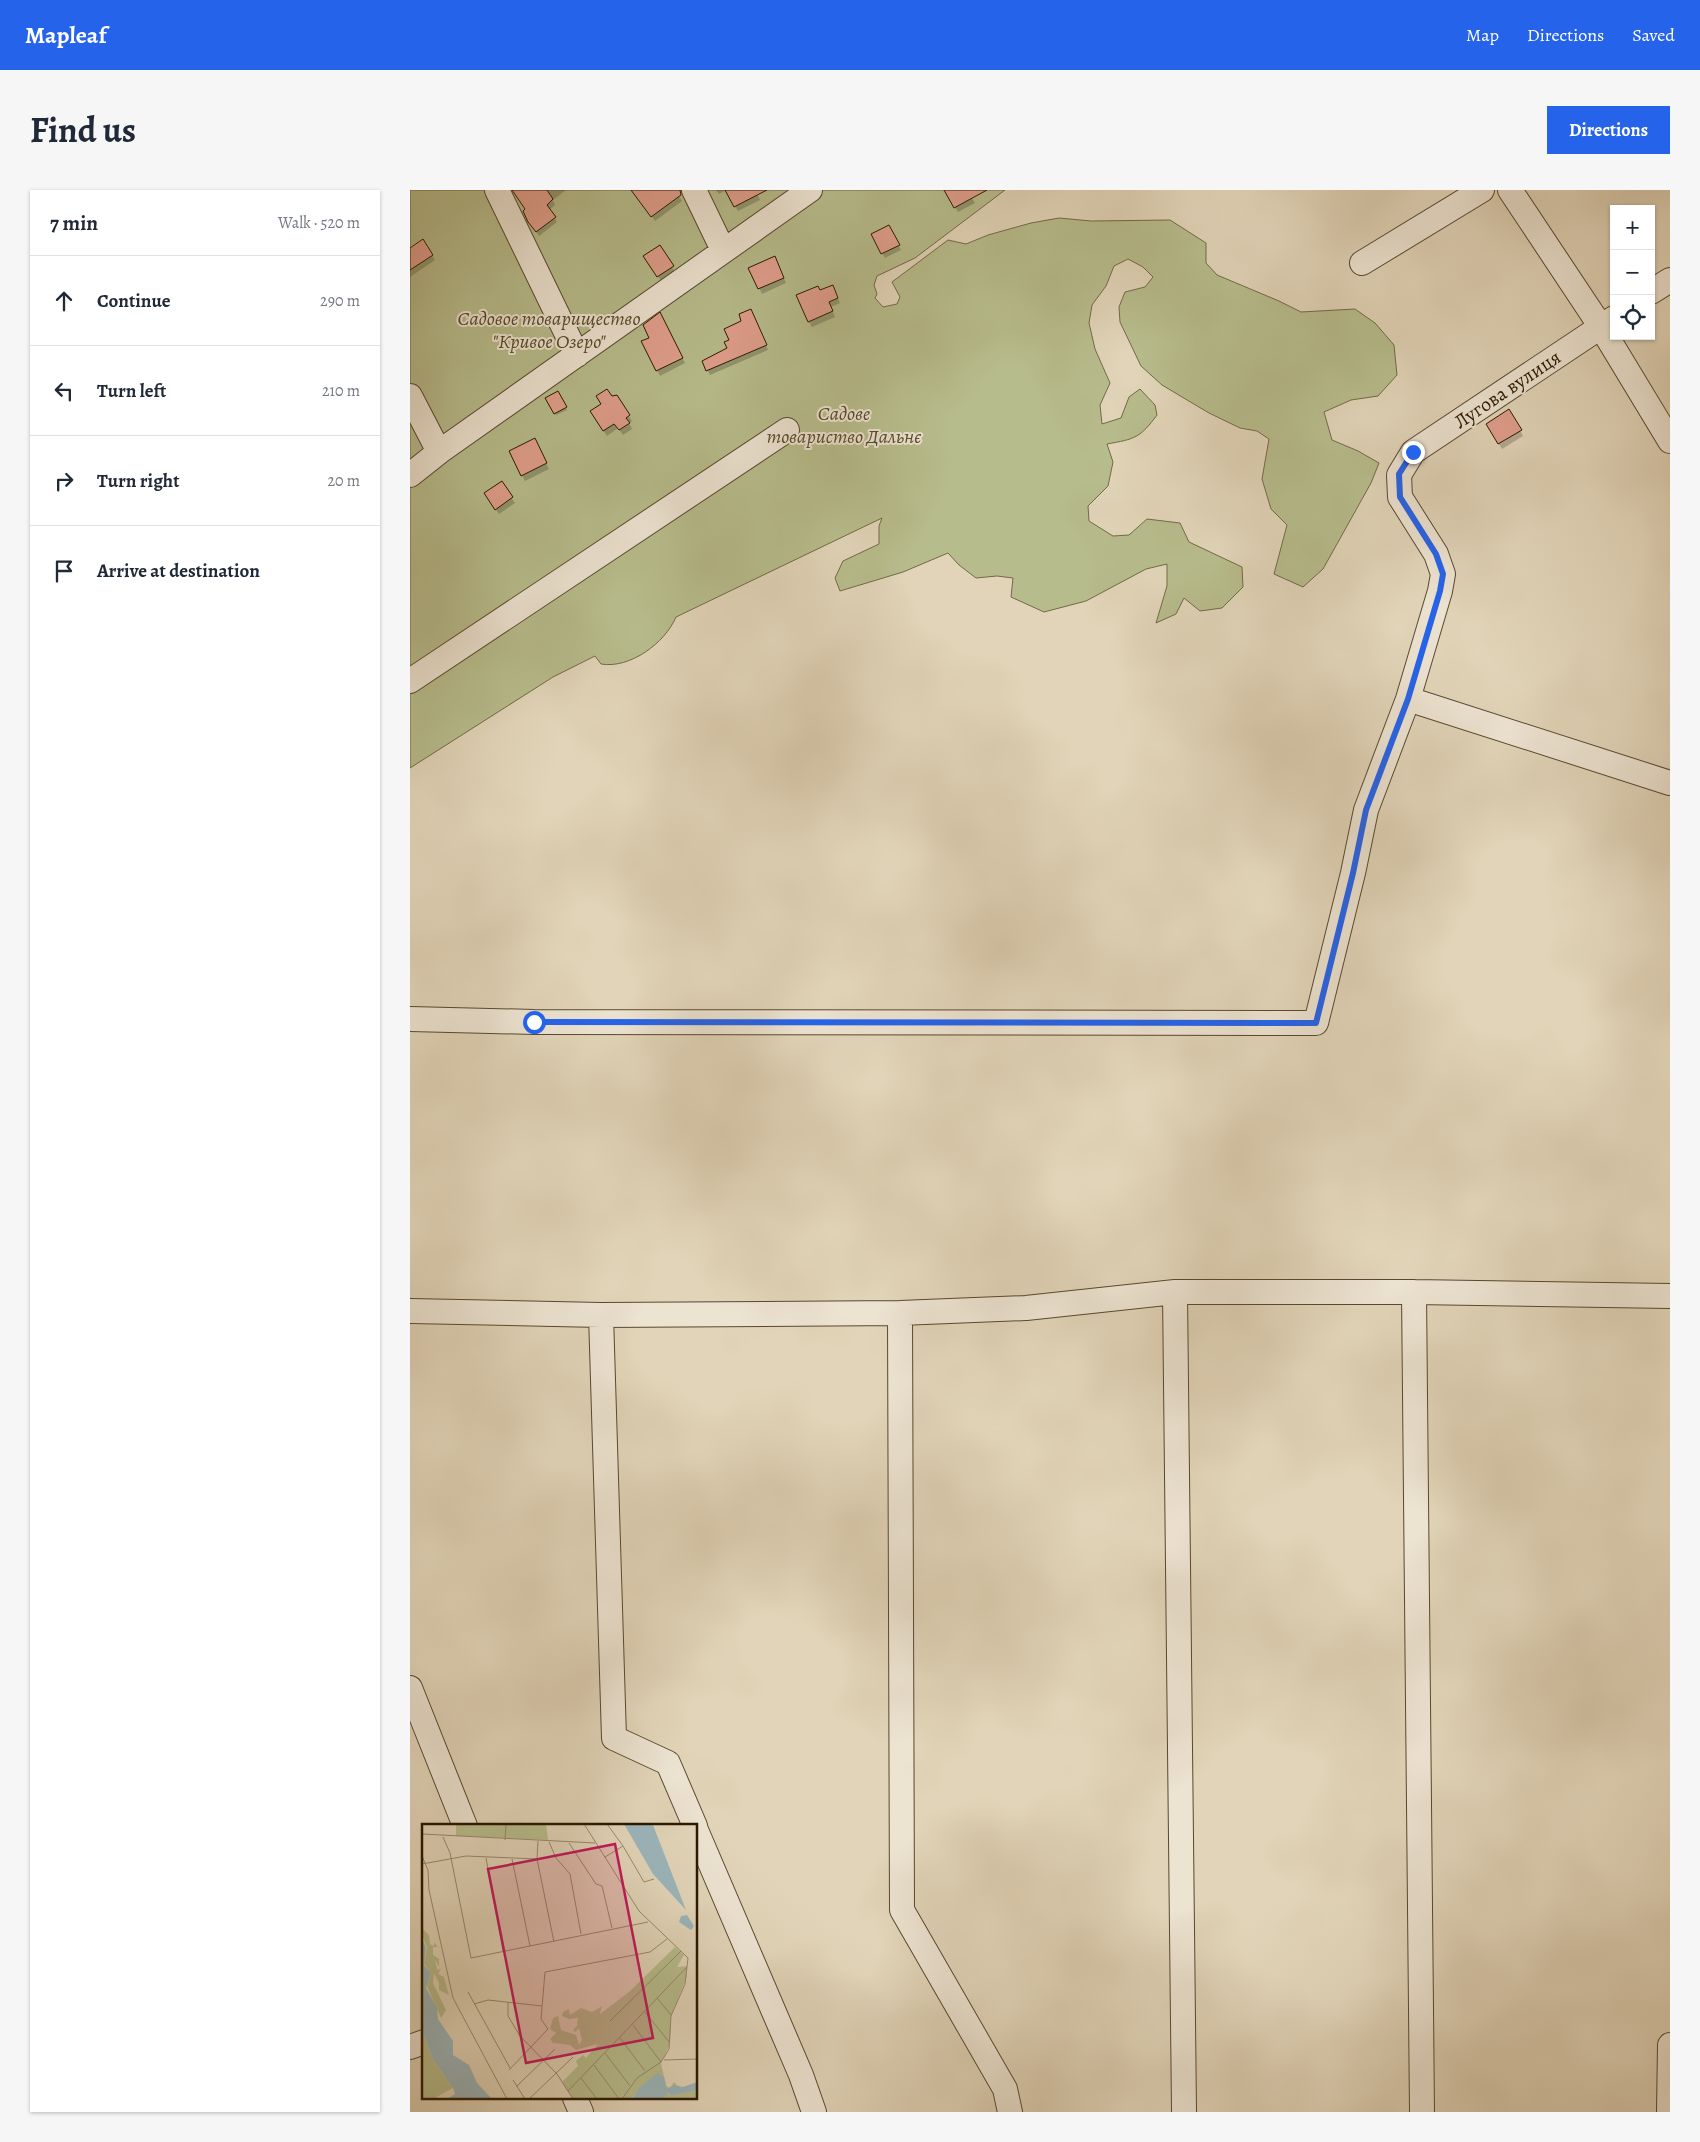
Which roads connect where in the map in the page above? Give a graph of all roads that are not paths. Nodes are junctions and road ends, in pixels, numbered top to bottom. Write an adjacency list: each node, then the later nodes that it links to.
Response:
1 (497, 190): 11 (street)
2 (694, 190): 6 (street)
3 (810, 190): 6 (street)
4 (1482, 190): 7 (street)
5 (1510, 190): 10 (street)
6 (723, 250): 11 (street)
7 (1362, 263)
8 (1670, 280): 9 (street)
9 (1655, 289)
10 (1607, 322): 14 (street); 18 (street, Лугова вулиця)
11 (578, 356): 15 (street)
12 (410, 396): 15 (street)
13 (787, 430): 17 (street)
14 (1670, 441)
15 (439, 452): 16 (street)
16 (410, 474)
17 (410, 681)
18 (1408, 699): 19 (street); 20 (street)
19 (1670, 782)
20 (410, 1019)
21 (1175, 1292): 22 (street); 25 (street); 38 (street)
22 (1414, 1292): 23 (street); 39 (street)
23 (1670, 1296)
24 (410, 1311): 26 (street)
25 (900, 1313): 26 (street); 37 (street)
26 (601, 1315): 29 (street)
27 (410, 1688): 28 (street)
28 (464, 1824)
29 (694, 1824)
30 (698, 1835): 36 (street)
31 (422, 2043): 33 (street)
32 (1670, 2045): 40 (street)
33 (410, 2047)
34 (576, 2100): 35 (street)
35 (581, 2112)
36 (814, 2112)
37 (1010, 2112)
38 (1184, 2112)
39 (1422, 2112)
40 (1669, 2112)

